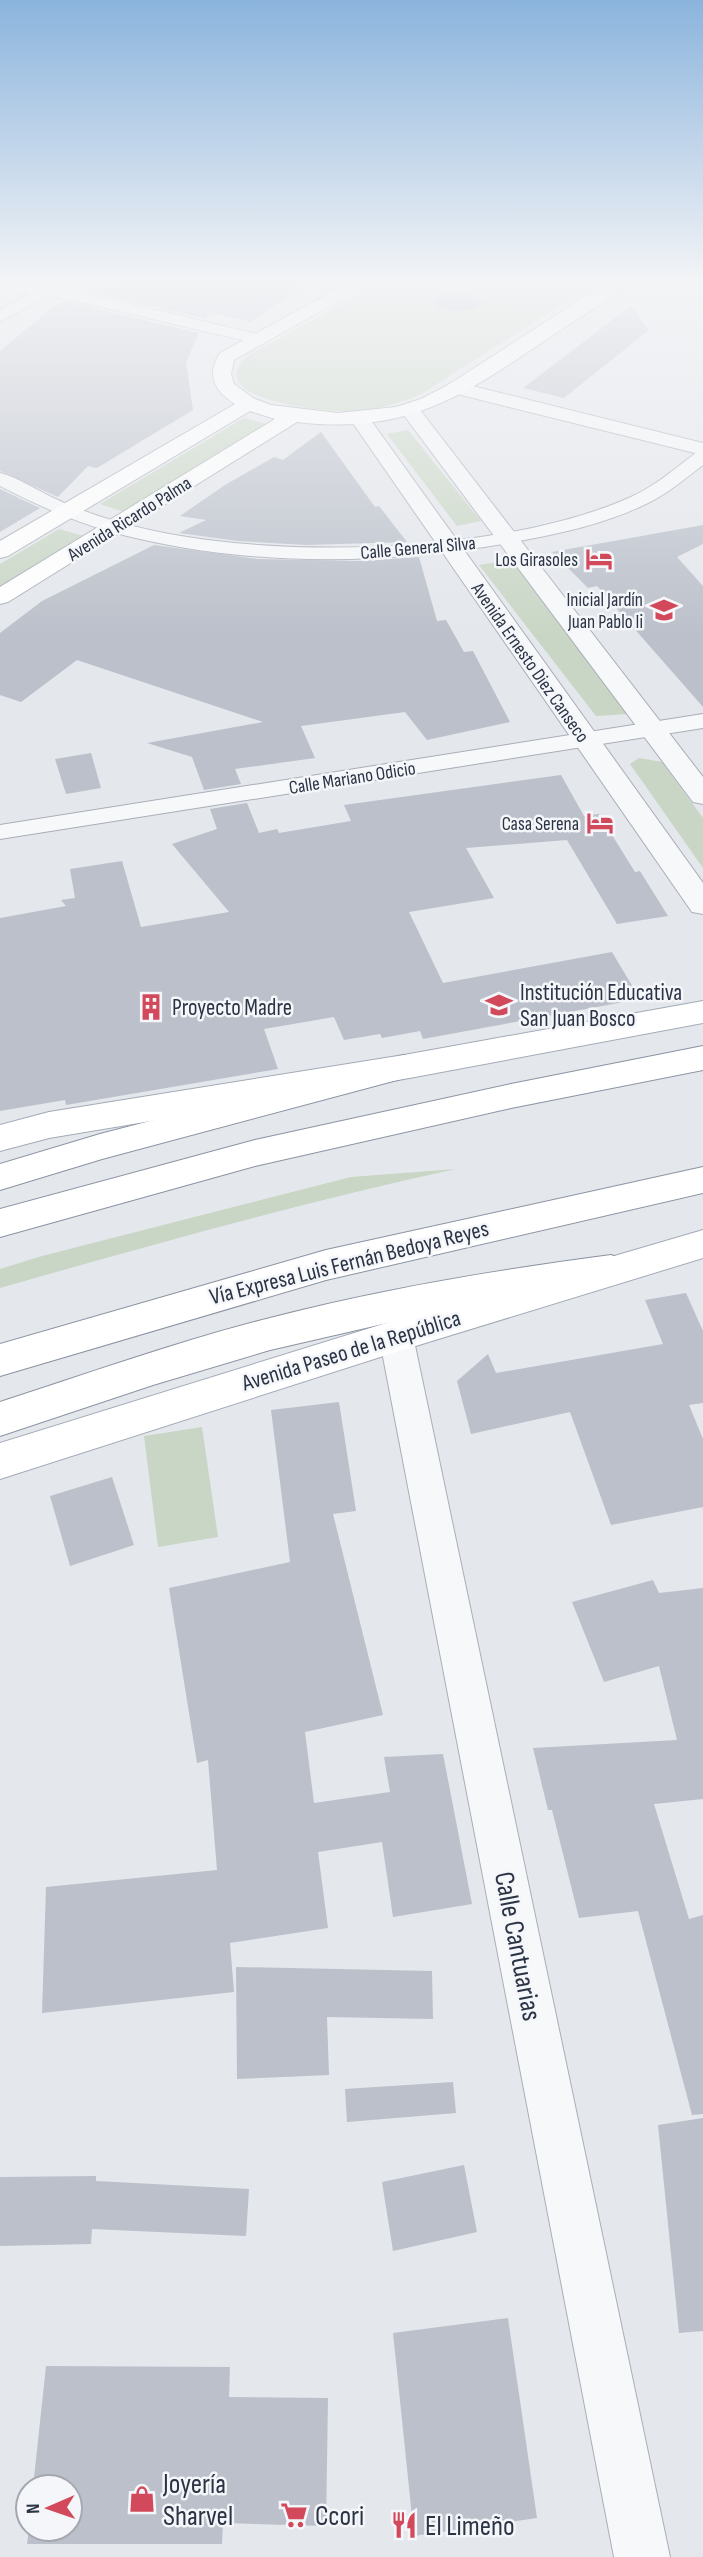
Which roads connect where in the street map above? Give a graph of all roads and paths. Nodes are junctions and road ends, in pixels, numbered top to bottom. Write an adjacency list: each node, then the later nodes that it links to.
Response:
1 (240, 398): 4 (main road)
2 (434, 398): 5 (main road)
3 (498, 398): 8 (street)
4 (249, 404): 6 (main road); 11 (main road, Avenida Ricardo Palma)
5 (410, 410): 7 (main road); 13 (street)
6 (293, 416): 7 (main road); 12 (main road, Avenida Ricardo Palma)
7 (360, 419): 14 (street, Avenida Ernesto Diez Canseco)
8 (703, 449)
9 (703, 456): 13 (street, Calle General Silva)
10 (0, 479): 11 (street, Calle General Silva)
11 (69, 512): 12 (street, Calle General Silva); 15 (main road, Avenida Ricardo Palma)
12 (116, 527): 14 (street, Calle General Silva); 16 (main road, Avenida Ricardo Palma)
13 (509, 537): 14 (street, Calle General Silva); 18 (street)
14 (450, 546): 19 (street, Avenida Ernesto Diez Canseco)
15 (0, 551)
16 (0, 597)
17 (703, 721): 18 (street, Calle Mariano Odicio)
18 (653, 729): 19 (street, Calle Mariano Odicio); 20 (street)
19 (586, 740): 21 (street, Calle Mariano Odicio); 22 (street, Avenida Ernesto Diez Canseco)
20 (703, 796)
21 (0, 832)
22 (703, 905)
23 (703, 1012): 25 (main road)
24 (703, 1058): 29 (main road)
25 (404, 1067): 26 (main road); 27 (main road)
26 (0, 1138)
27 (0, 1177)
28 (703, 1180): 33 (main road, Vía Expresa Luis Fernán Bedoya Reyes)
29 (0, 1223)
30 (703, 1244): 31 (main road, Avenida Paseo de la República)
31 (611, 1270): 32 (main road, Avenida Paseo de la República); 34 (main road)
32 (396, 1336): 35 (main road, Avenida Paseo de la República); 36 (street, Calle Cantuarias)
33 (0, 1360)
34 (0, 1419)
35 (0, 1461)
36 (642, 2557)

